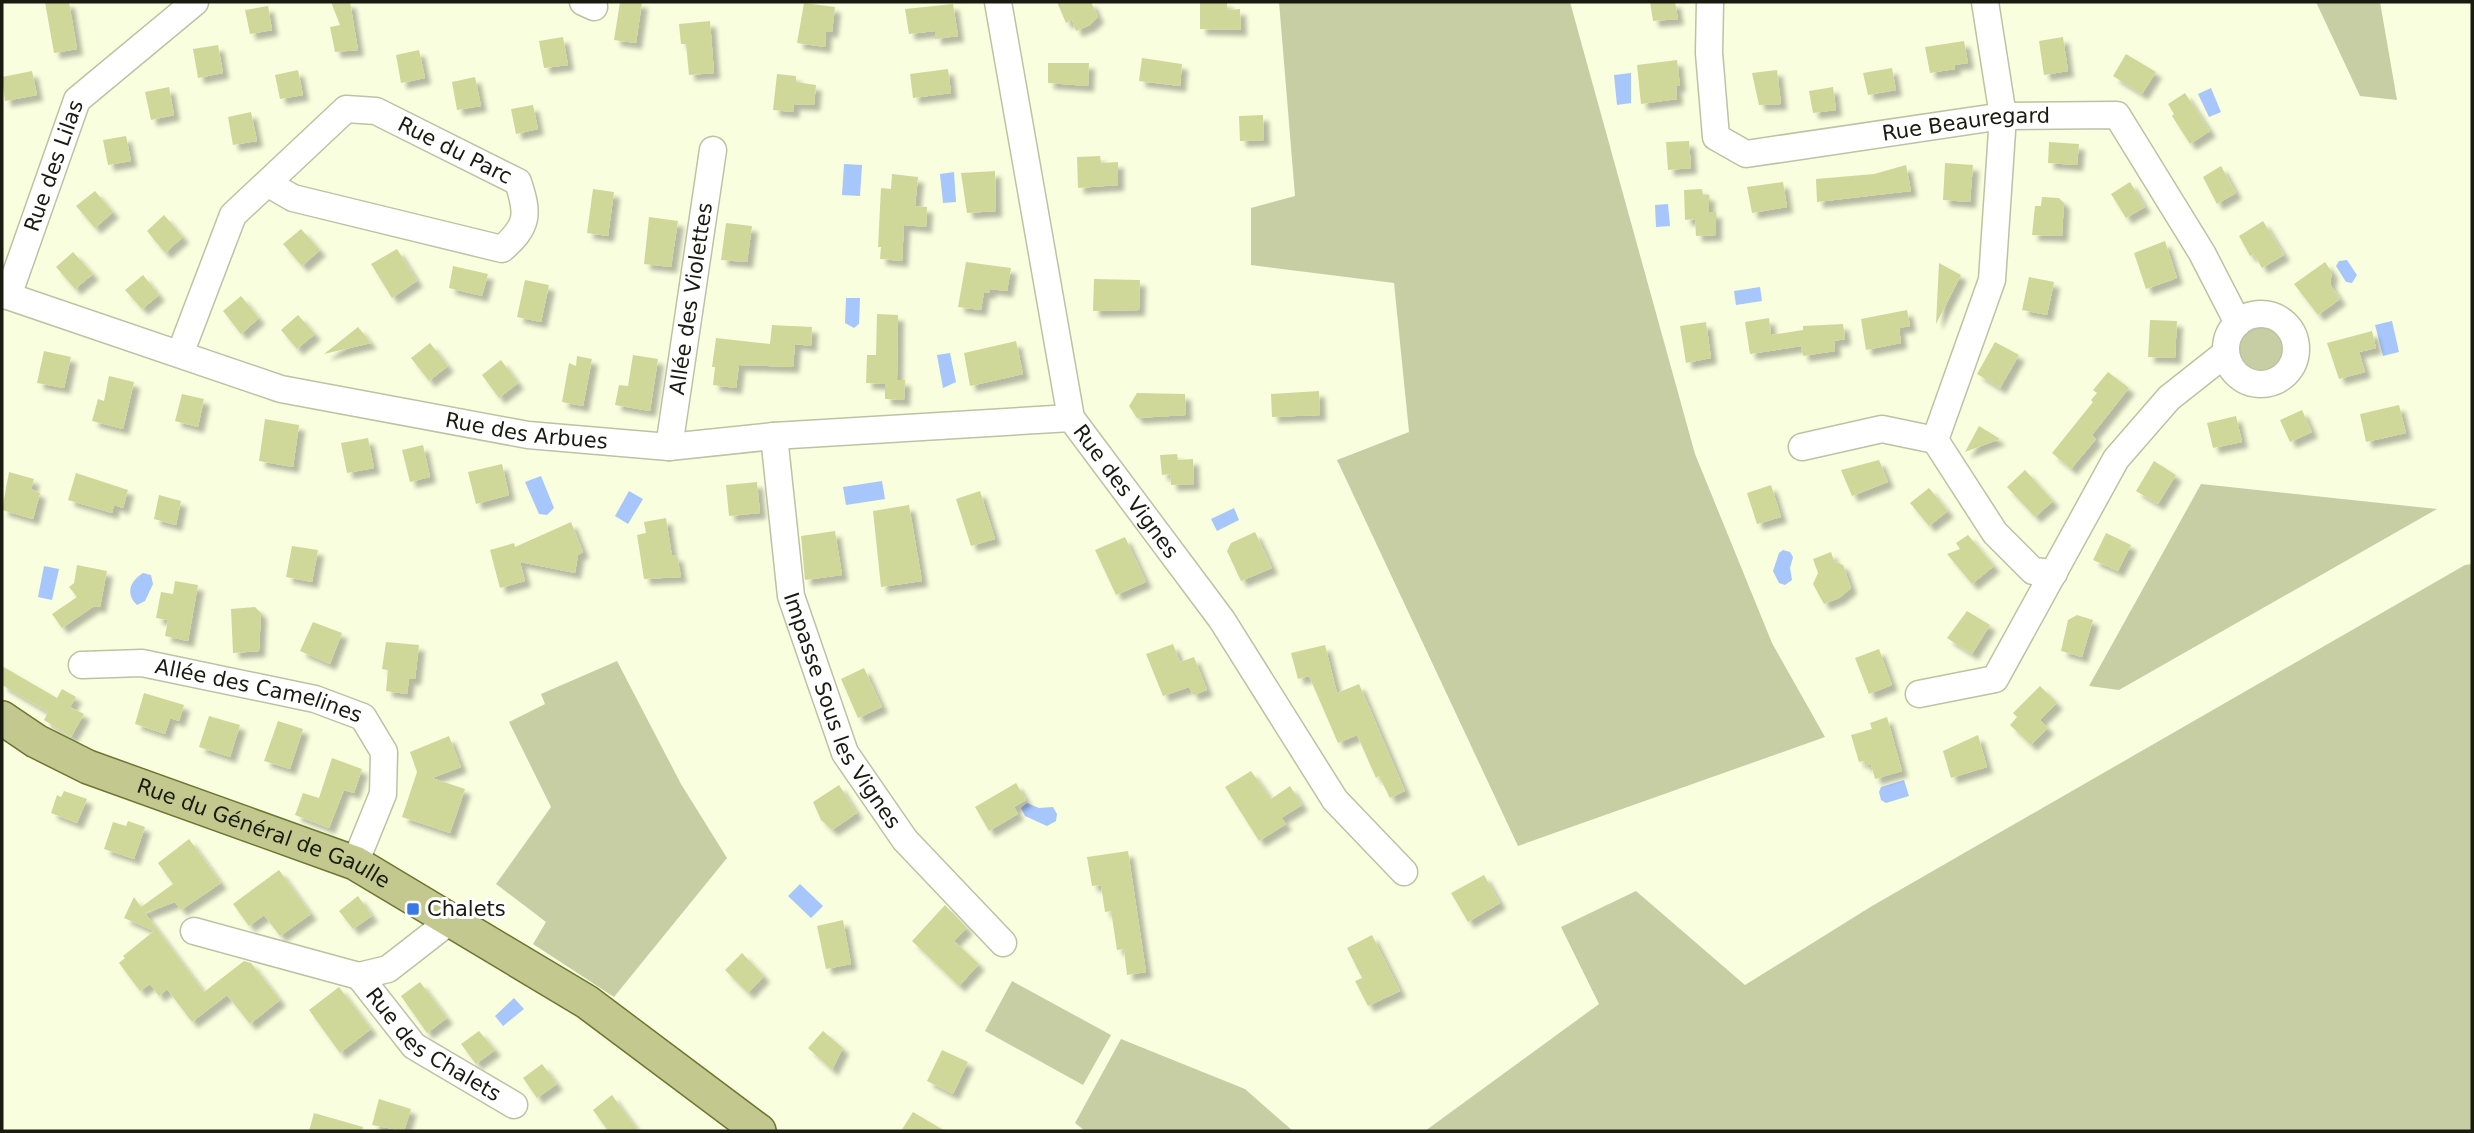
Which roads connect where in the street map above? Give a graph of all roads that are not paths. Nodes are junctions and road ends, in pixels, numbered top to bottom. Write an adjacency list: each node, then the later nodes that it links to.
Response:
1 (195, 2): 8 (street, Rue des Lilas)
2 (998, 2): 12 (street, Rue des Vignes)
3 (1710, 2): 5 (street, Rue Beauregard)
4 (1985, 2): 5 (street)
5 (2003, 116): 9 (street, Rue Beauregard); 14 (street)
6 (713, 149): 15 (street, Allée des Violettes)
7 (267, 183): 7 (street, Rue du Parc); 11 (street, Rue du Parc)
8 (5, 295): 11 (street, Rue des Arbues)
9 (2238, 323): 10 (street); 10 (street)
10 (2226, 353): 17 (street)
11 (180, 354): 15 (street, Rue des Arbues)
12 (1071, 418): 13 (street, Rue des Arbues); 22 (street, Rue des Vignes)
13 (774, 436): 15 (street, Rue des Arbues); 25 (street, Impasse Sous les Vignes)
14 (1935, 440): 16 (street); 17 (street)
15 (669, 447)
16 (1802, 447)
17 (2054, 573): 19 (street)
18 (82, 665): 21 (street, Allée des Camelines)
19 (1919, 694)
20 (2, 718): 21 (main road, Rue du Général de Gaulle)
21 (355, 863): 23 (main road, Rue du Général de Gaulle)
22 (1404, 872)
23 (451, 920): 26 (street); 28 (main road, Rue du Général de Gaulle)
24 (194, 931): 26 (street)
25 (1003, 943)
26 (359, 976): 27 (street, Rue des Chalets)
27 (514, 1105)
28 (759, 1131)

